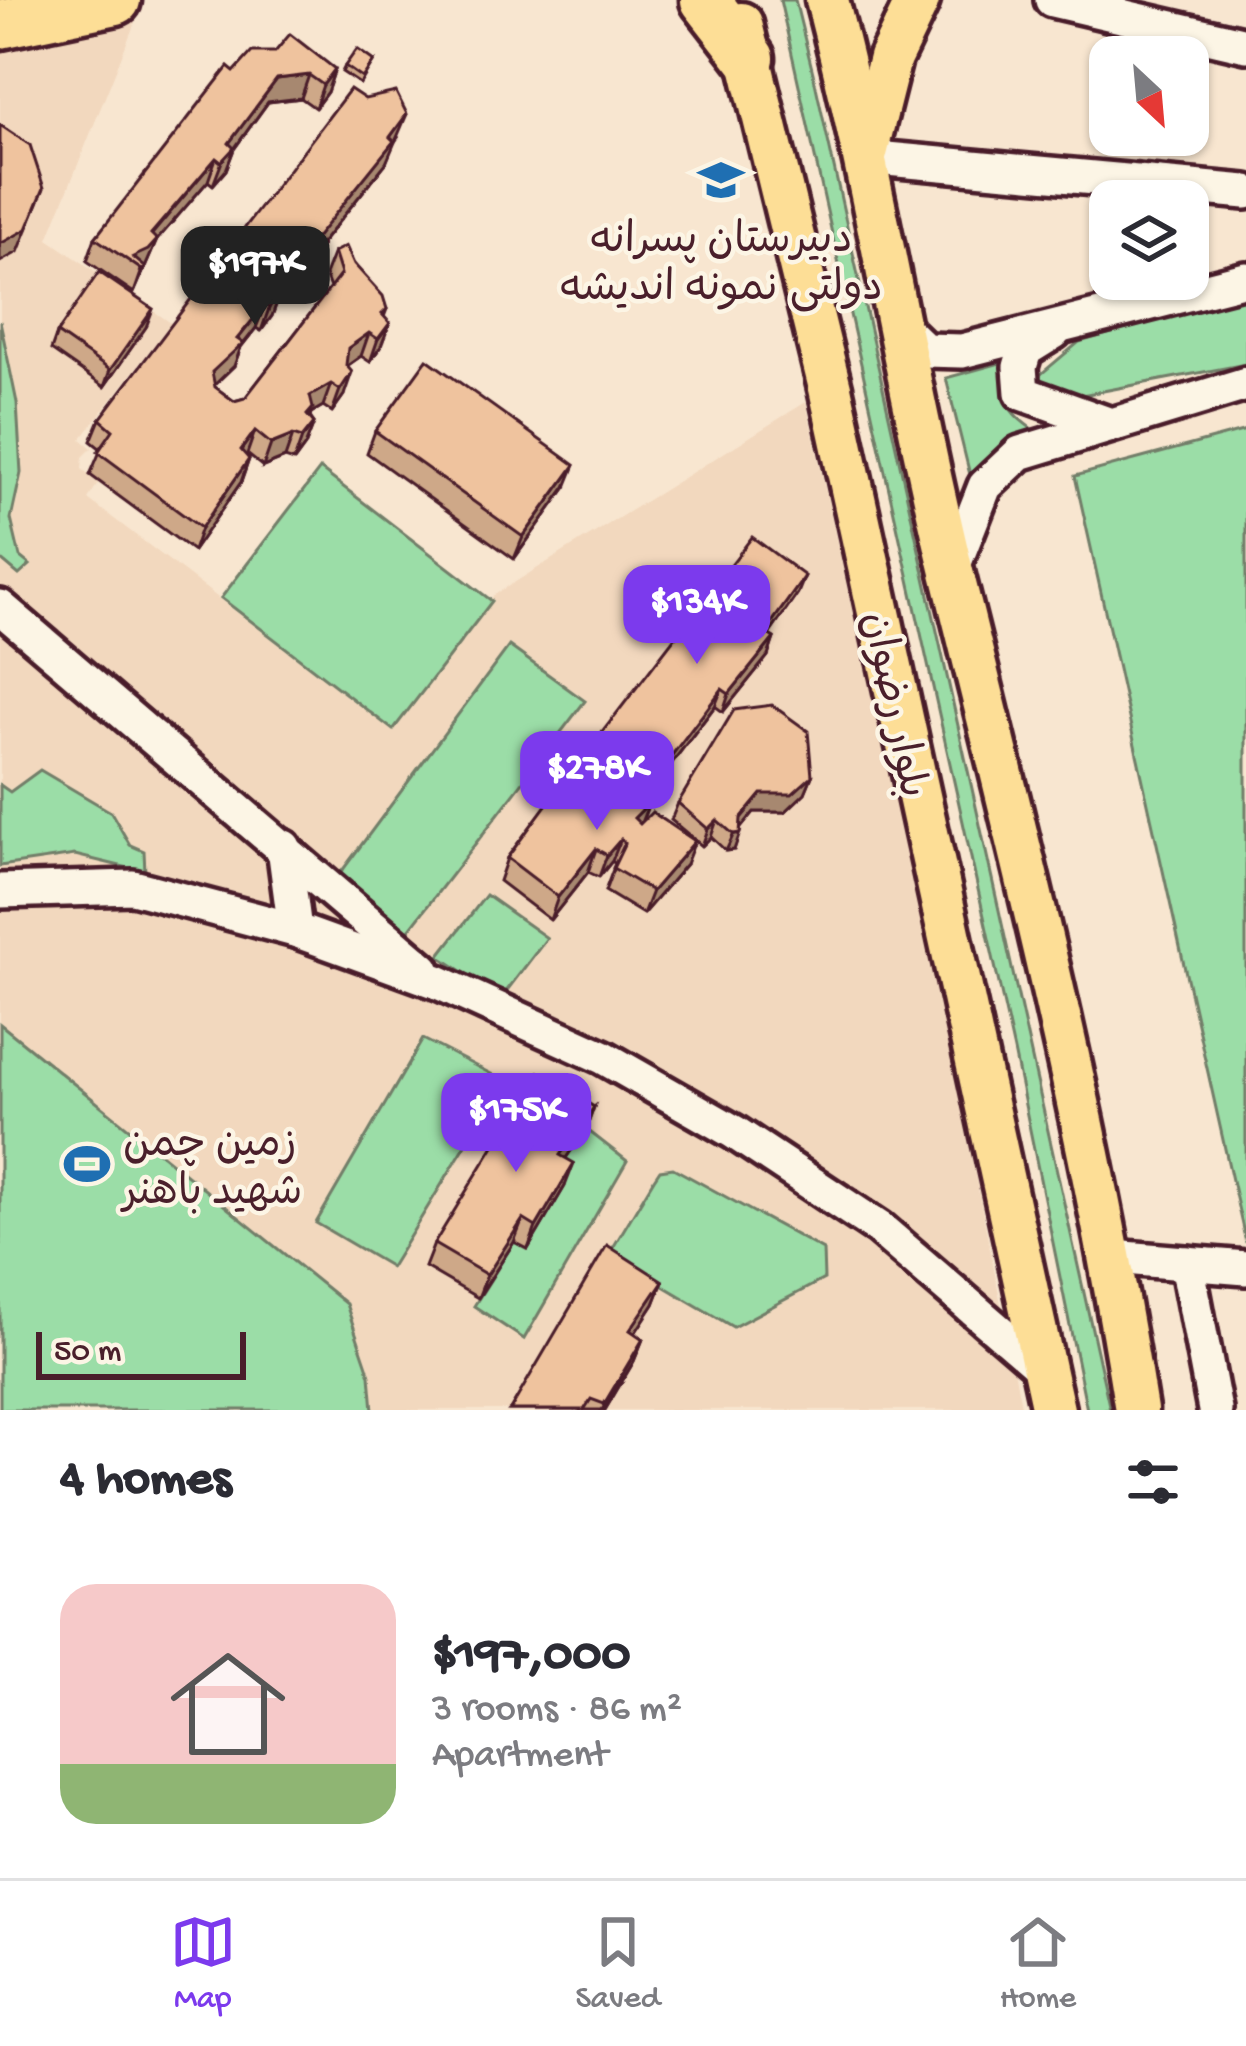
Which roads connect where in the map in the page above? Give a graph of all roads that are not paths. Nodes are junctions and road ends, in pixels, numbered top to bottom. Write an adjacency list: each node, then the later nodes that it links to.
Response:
1 (116, 0): 7 (highway)
2 (706, 0): 9 (highway)
3 (735, 0): 9 (main road, بلوار رضوان)
4 (827, 0): 12 (main road, بلوار رضوان)
5 (918, 0): 10 (main road)
6 (1052, 0): 8 (street)
7 (0, 24)
8 (1246, 45)
9 (750, 58): 27 (main road, بلوار رضوان)
10 (865, 157): 11 (street); 12 (main road)
11 (1246, 192)
12 (874, 201): 14 (main road, بلوار رضوان)
13 (1246, 279): 15 (street)
14 (894, 320): 15 (street); 18 (main road, بلوار رضوان)
15 (1066, 325): 17 (street)
16 (1246, 385): 17 (street)
17 (1108, 424): 18 (street)
18 (952, 570): 24 (main road, بلوار رضوان)
19 (0, 607): 20 (street)
20 (284, 848): 22 (street); 23 (street)
21 (0, 892): 22 (street)
22 (295, 930): 23 (street)
23 (438, 982): 27 (street)
24 (1112, 1257): 25 (street); 28 (main road, بلوار رضوان)
25 (1187, 1263): 26 (street); 29 (street)
26 (1246, 1268)
27 (1048, 1390)
28 (1136, 1410)
29 (1215, 1410)

